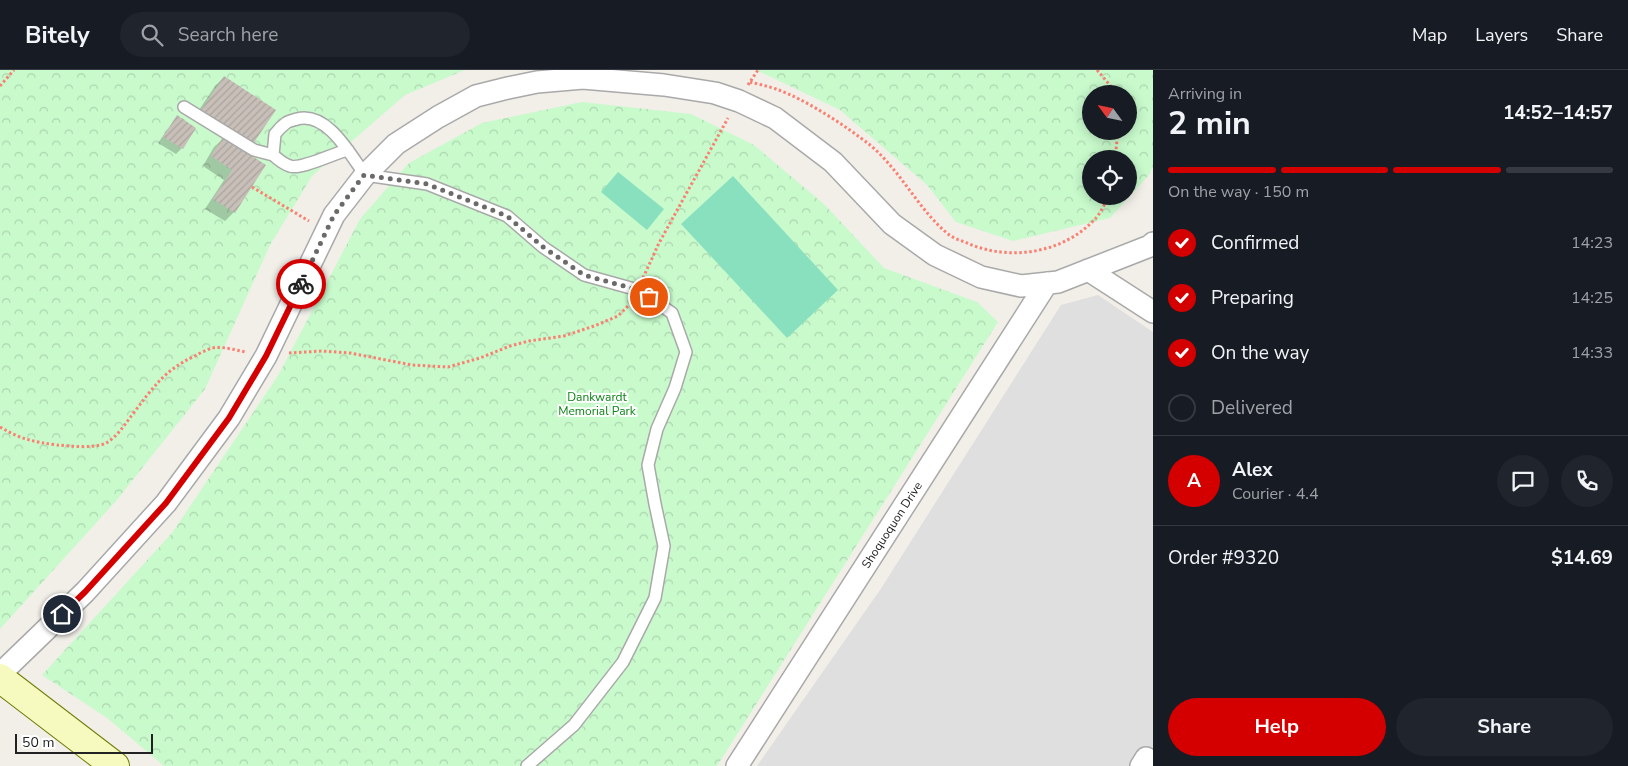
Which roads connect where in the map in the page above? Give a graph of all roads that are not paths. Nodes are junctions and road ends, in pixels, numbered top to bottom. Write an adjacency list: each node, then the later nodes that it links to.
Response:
1 (184, 107): 3 (lane)
2 (348, 150): 3 (lane); 3 (lane); 4 (lane)
3 (273, 155)
4 (364, 175): 7 (street); 9 (street); 12 (lane)
5 (1153, 242): 6 (street)
6 (1088, 270): 7 (street); 8 (street)
7 (1047, 283): 13 (street, Shoquoquon Drive)
8 (1153, 312)
9 (0, 674)
10 (0, 678): 11 (street)
11 (115, 766)
12 (527, 766)
13 (737, 766)

